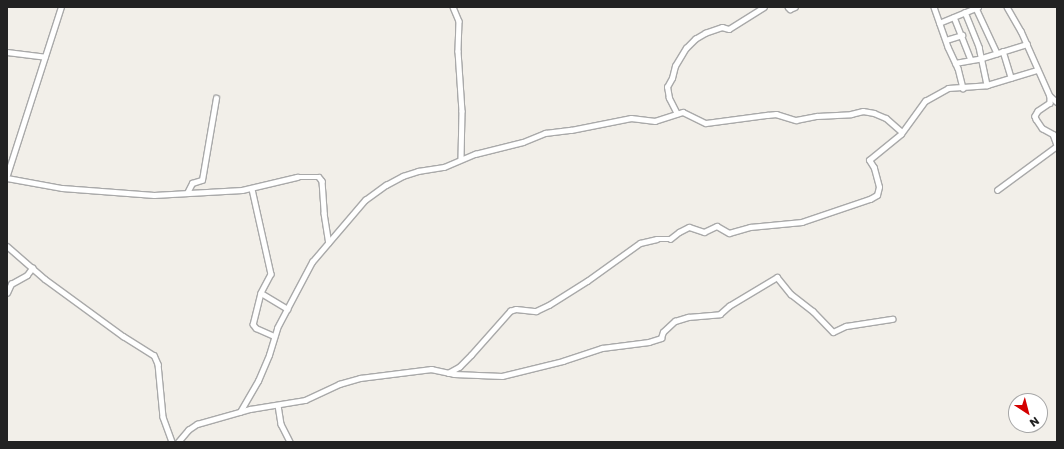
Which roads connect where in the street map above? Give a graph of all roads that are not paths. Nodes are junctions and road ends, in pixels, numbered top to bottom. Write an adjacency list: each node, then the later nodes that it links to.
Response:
1 (61, 7): 18 (street)
2 (453, 7): 32 (street)
3 (764, 7): 29 (street)
4 (788, 7): 5 (street)
5 (795, 7)
6 (934, 7): 11 (street)
7 (977, 7): 9 (street); 17 (street)
8 (1007, 7): 14 (street)
9 (965, 12): 10 (street); 19 (street)
10 (954, 17): 11 (street); 12 (street)
11 (939, 23): 13 (street)
12 (962, 35): 13 (street); 20 (street)
13 (946, 40): 21 (street)
14 (1027, 44): 15 (street); 22 (street)
15 (1003, 51): 17 (street); 23 (street)
16 (7, 52): 18 (street)
17 (997, 53): 19 (street)
18 (45, 57): 33 (street)
19 (982, 58): 20 (street); 24 (street)
20 (971, 60): 21 (street)
21 (955, 63): 25 (street)
22 (1037, 70): 23 (street); 26 (street)
23 (1011, 78): 24 (street)
24 (987, 85): 25 (street)
25 (963, 88): 30 (street)
26 (1050, 96): 28 (street); 31 (street)
27 (216, 98): 36 (street)
28 (1057, 102)
29 (677, 114): 30 (street); 32 (street)
30 (902, 132): 45 (street)
31 (1057, 146): 35 (street)
32 (461, 159): 37 (street)
33 (7, 175): 36 (street)
34 (252, 189): 36 (street); 37 (street); 41 (street)
35 (997, 190)
36 (187, 193)
37 (329, 243): 42 (street)
38 (7, 246): 39 (street)
39 (32, 268): 40 (street); 48 (street)
40 (7, 293)
41 (261, 293): 42 (street); 44 (street)
42 (288, 309): 44 (street)
43 (892, 319): 45 (street)
44 (274, 336): 47 (street)
45 (448, 373): 46 (street)
46 (278, 405): 47 (street); 50 (street)
47 (240, 412): 49 (street)
48 (172, 442)
49 (178, 442)
50 (290, 442)

